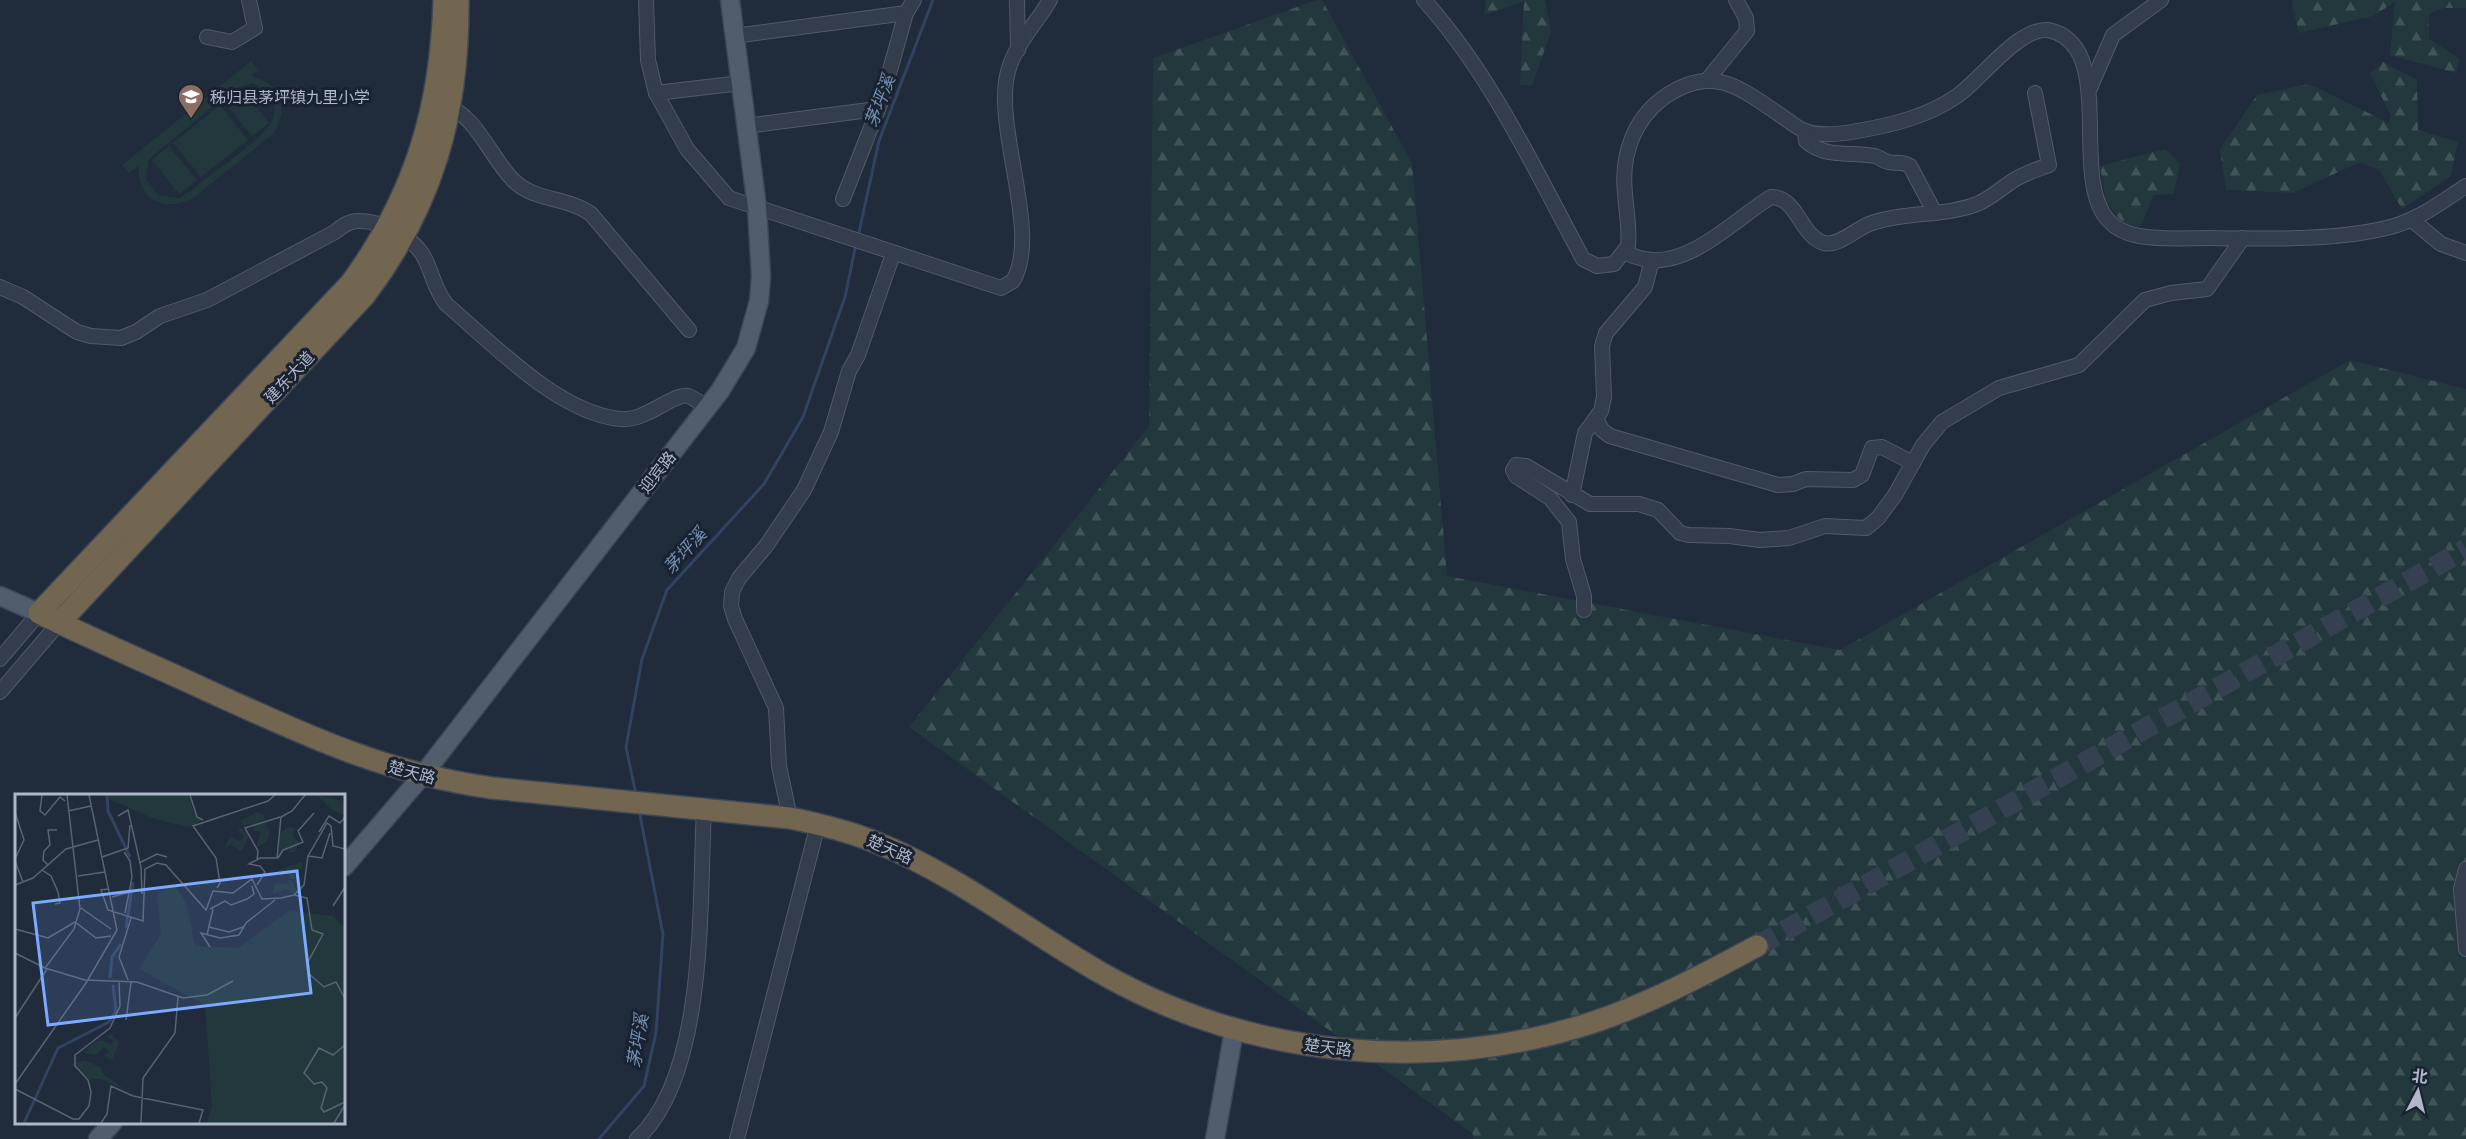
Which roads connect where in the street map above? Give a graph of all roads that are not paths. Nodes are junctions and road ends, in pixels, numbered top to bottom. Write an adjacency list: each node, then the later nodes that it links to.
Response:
1 (249, 0): 14 (street)
2 (444, 0): 21 (highway, 建东大道)
3 (458, 0): 21 (highway, 建东大道)
4 (646, 0): 19 (street)
5 (730, 0): 13 (main road, 迎宾路)
6 (914, 0): 12 (street)
7 (1017, 0): 15 (street)
8 (1050, 0): 15 (street)
9 (1424, 0): 33 (street)
10 (1736, 0): 16 (street)
11 (2161, 0): 18 (street)
12 (906, 13): 13 (street); 22 (street)
13 (734, 36): 17 (main road, 迎宾路)
14 (207, 37)
15 (1018, 50): 32 (street)
16 (1708, 79): 24 (street); 33 (street)
17 (741, 83): 19 (street); 23 (main road, 迎宾路)
18 (2090, 90): 24 (street); 31 (street)
19 (656, 93): 27 (street)
20 (2035, 93): 28 (street)
21 (442, 103): 30 (highway, 建东大道); 37 (street)
22 (878, 109): 23 (street); 26 (street)
23 (746, 126): 27 (main road, 迎宾路)
24 (1805, 131): 28 (street)
25 (2466, 186): 29 (street)
26 (843, 199)
27 (757, 207): 32 (street); 38 (main road, 迎宾路)
28 (1935, 213): 35 (street)
29 (2412, 219): 31 (street); 34 (street)
30 (396, 233): 36 (street); 38 (street); 44 (highway, 建东大道); 45 (highway, 建东大道)
31 (2243, 238): 40 (street)
32 (887, 252): 50 (street)
33 (1624, 253): 35 (street)
34 (2466, 253)
35 (1652, 260): 39 (street)
36 (0, 287)
37 (689, 330)
38 (708, 407): 48 (main road, 迎宾路)
39 (1597, 420): 40 (street); 41 (street)
40 (1913, 463): 41 (street)
41 (1572, 495): 43 (street)
42 (0, 596): 44 (main road, 楚天路)
43 (1584, 610)
44 (39, 613): 45 (highway, 楚天路); 46 (street, 建东大道)
45 (59, 623): 47 (street, 建东大道); 48 (highway, 楚天路)
46 (0, 659)
47 (0, 693)
48 (422, 776): 49 (highway, 楚天路); 52 (main road, 迎宾路)
49 (704, 808): 50 (highway, 楚天路); 59 (street)
50 (790, 818): 51 (highway, 楚天路)
51 (818, 824): 56 (highway, 楚天路); 60 (street)
52 (345, 866)
53 (2466, 868): 55 (street)
54 (1757, 946): 56 (highway, 楚天路)
55 (2466, 949)
56 (1234, 1030): 61 (main road)
57 (111, 1124): 58 (main road)
58 (98, 1139)
59 (637, 1139)
60 (737, 1139)
61 (1215, 1139)

